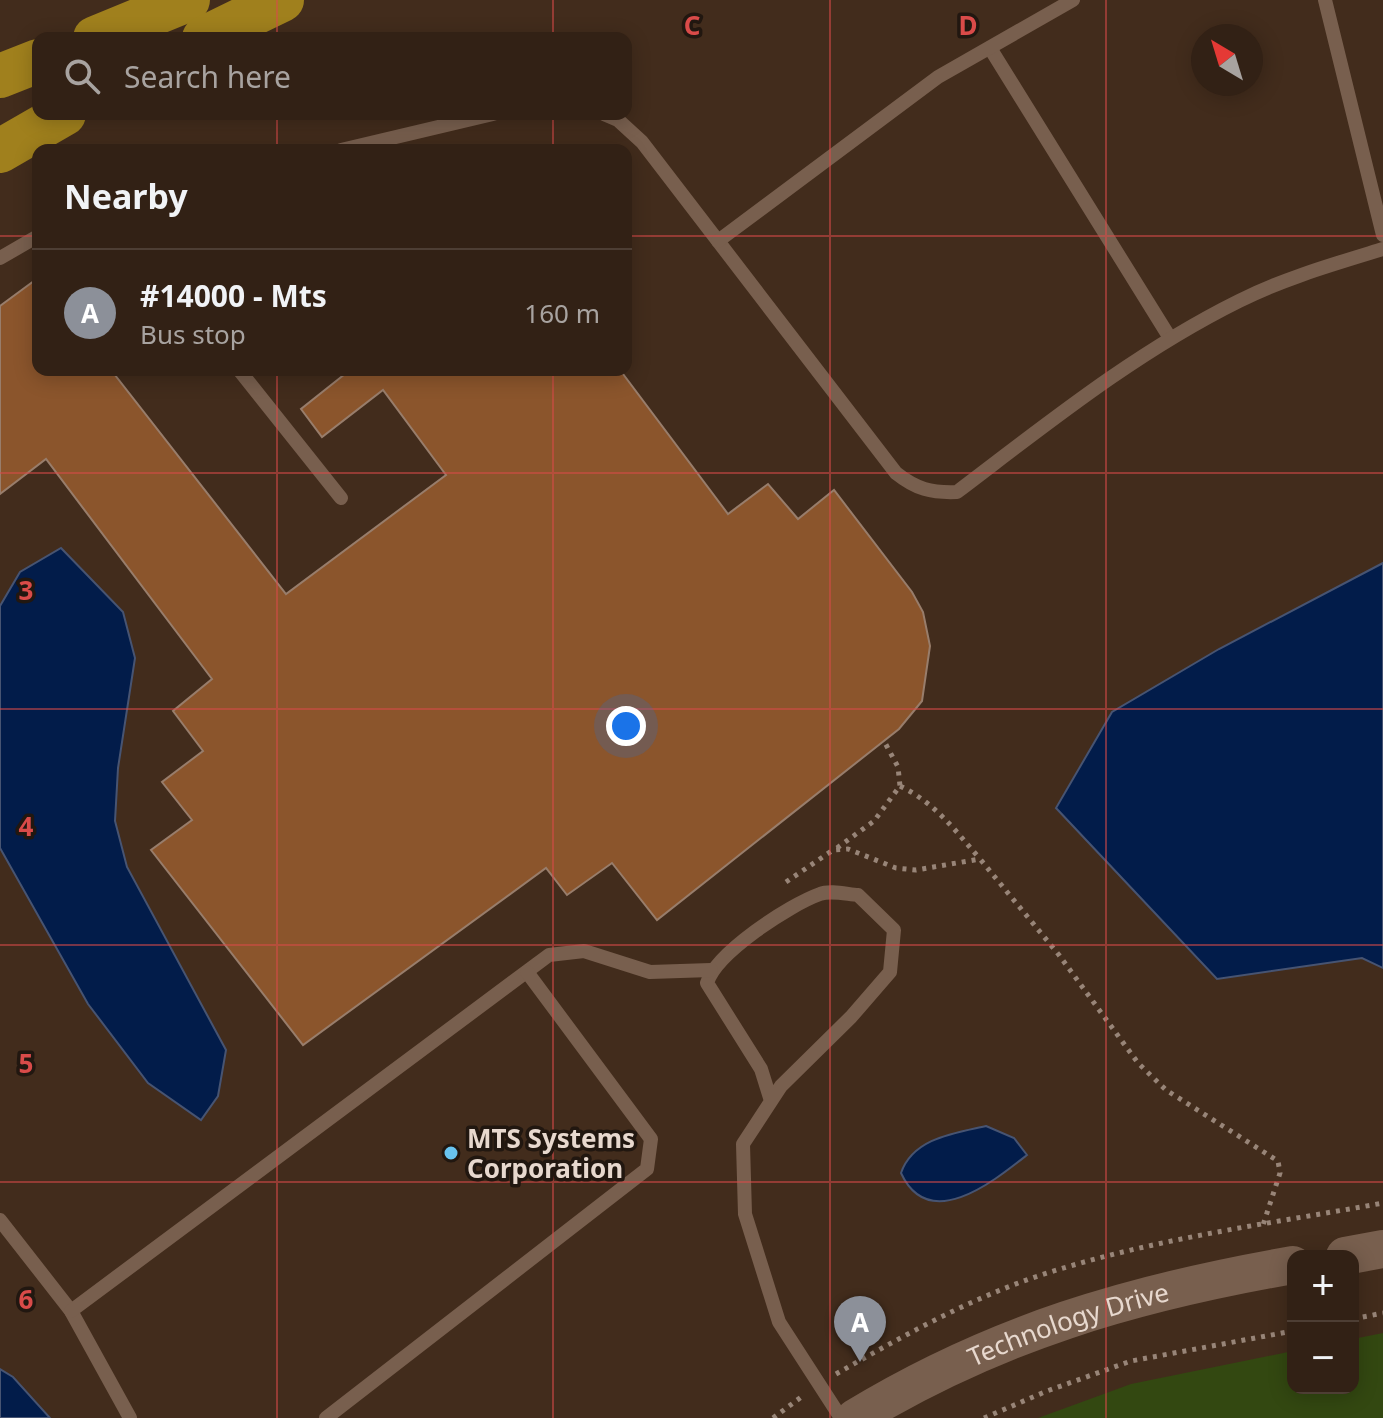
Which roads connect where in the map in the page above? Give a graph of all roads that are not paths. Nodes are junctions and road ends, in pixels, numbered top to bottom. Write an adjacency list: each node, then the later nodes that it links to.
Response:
1 (188, 0): 5 (highway)
2 (282, 0): 6 (highway)
3 (1073, 0): 7 (lane)
4 (1325, 0): 15 (lane)
5 (110, 32)
6 (216, 32)
7 (990, 48): 17 (lane); 20 (lane)
8 (32, 63): 9 (highway)
9 (0, 76)
10 (54, 120): 14 (highway)
11 (468, 120): 13 (lane)
12 (618, 120): 17 (lane)
13 (366, 144)
14 (0, 151)
15 (1383, 235)
16 (32, 239): 19 (lane)
17 (718, 241): 20 (lane)
18 (1383, 249): 20 (lane)
19 (0, 258)
20 (1170, 338)
21 (244, 376): 22 (lane)
22 (341, 498)
23 (711, 970): 24 (lane); 25 (lane); 25 (lane)
24 (527, 972): 30 (lane); 32 (lane)
25 (771, 1101): 33 (lane)
26 (0, 1220): 30 (lane)
27 (1383, 1249): 28 (street)
28 (1359, 1253)
29 (1287, 1266): 34 (street, Technology Drive)
30 (71, 1311): 31 (lane)
31 (130, 1418)
32 (326, 1418)
33 (841, 1418)
34 (855, 1418)

